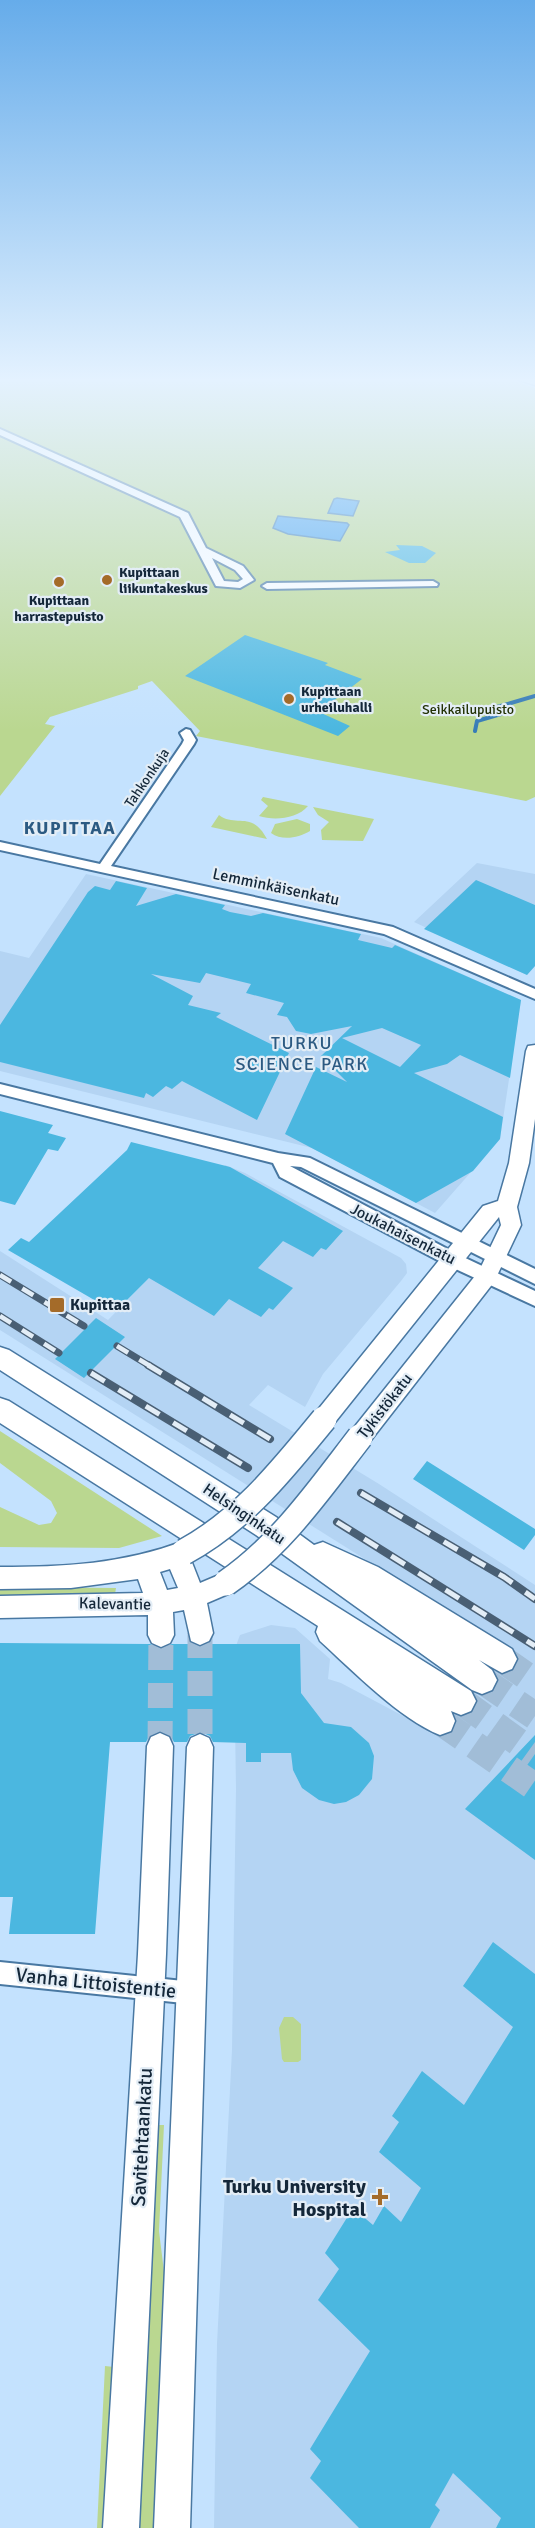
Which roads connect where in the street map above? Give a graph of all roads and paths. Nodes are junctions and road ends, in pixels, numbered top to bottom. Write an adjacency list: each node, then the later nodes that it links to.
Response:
1 (140, 495): 2 (street)
2 (205, 551): 2 (street)
3 (433, 584): 4 (street)
4 (267, 586)
5 (186, 733): 7 (street, Tahkonkuja)
6 (0, 846): 7 (street, Lemminkäisenkatu)
7 (103, 868): 8 (street, Lemminkäisenkatu)
8 (535, 994)
9 (535, 1051): 11 (main road, Tykistökatu)
10 (0, 1089): 12 (street, Joukahaisenkatu)
11 (507, 1207): 12 (main road); 13 (main road, Tykistökatu)
12 (459, 1252): 13 (street, Joukahaisenkatu); 19 (main road, bridge)
13 (491, 1267): 14 (street, Joukahaisenkatu); 15 (street, Joukahaisenkatu); 22 (main road, Tykistökatu, bridge)
14 (535, 1277)
15 (535, 1299)
16 (0, 1357): 18 (highway, Helsinginkatu)
17 (0, 1409): 23 (highway)
18 (266, 1526): 29 (highway); 30 (highway, Helsinginkatu)
19 (181, 1553): 20 (main road, Kalevantie); 24 (main road)
20 (146, 1567): 21 (main road, Kalevantie); 25 (main road)
21 (0, 1578)
22 (226, 1583): 24 (main road, Kalevantie)
23 (276, 1585): 31 (highway); 32 (highway)
24 (194, 1598): 25 (main road, Kalevantie); 27 (main road)
25 (160, 1604): 26 (main road, Kalevantie); 28 (main road)
26 (0, 1607)
27 (200, 1633)
28 (161, 1635)
29 (502, 1659)
30 (482, 1680)
31 (461, 1701)
32 (440, 1721)
33 (160, 1746): 36 (main road, Savitehtaankatu)
34 (200, 1747): 37 (main road)
35 (0, 1973): 36 (street, Vanha Littoistentie)
36 (150, 1989): 37 (street, Vanha Littoistentie); 38 (main road, Savitehtaankatu)
37 (193, 1993): 39 (main road)
38 (121, 2528)
39 (172, 2528)

